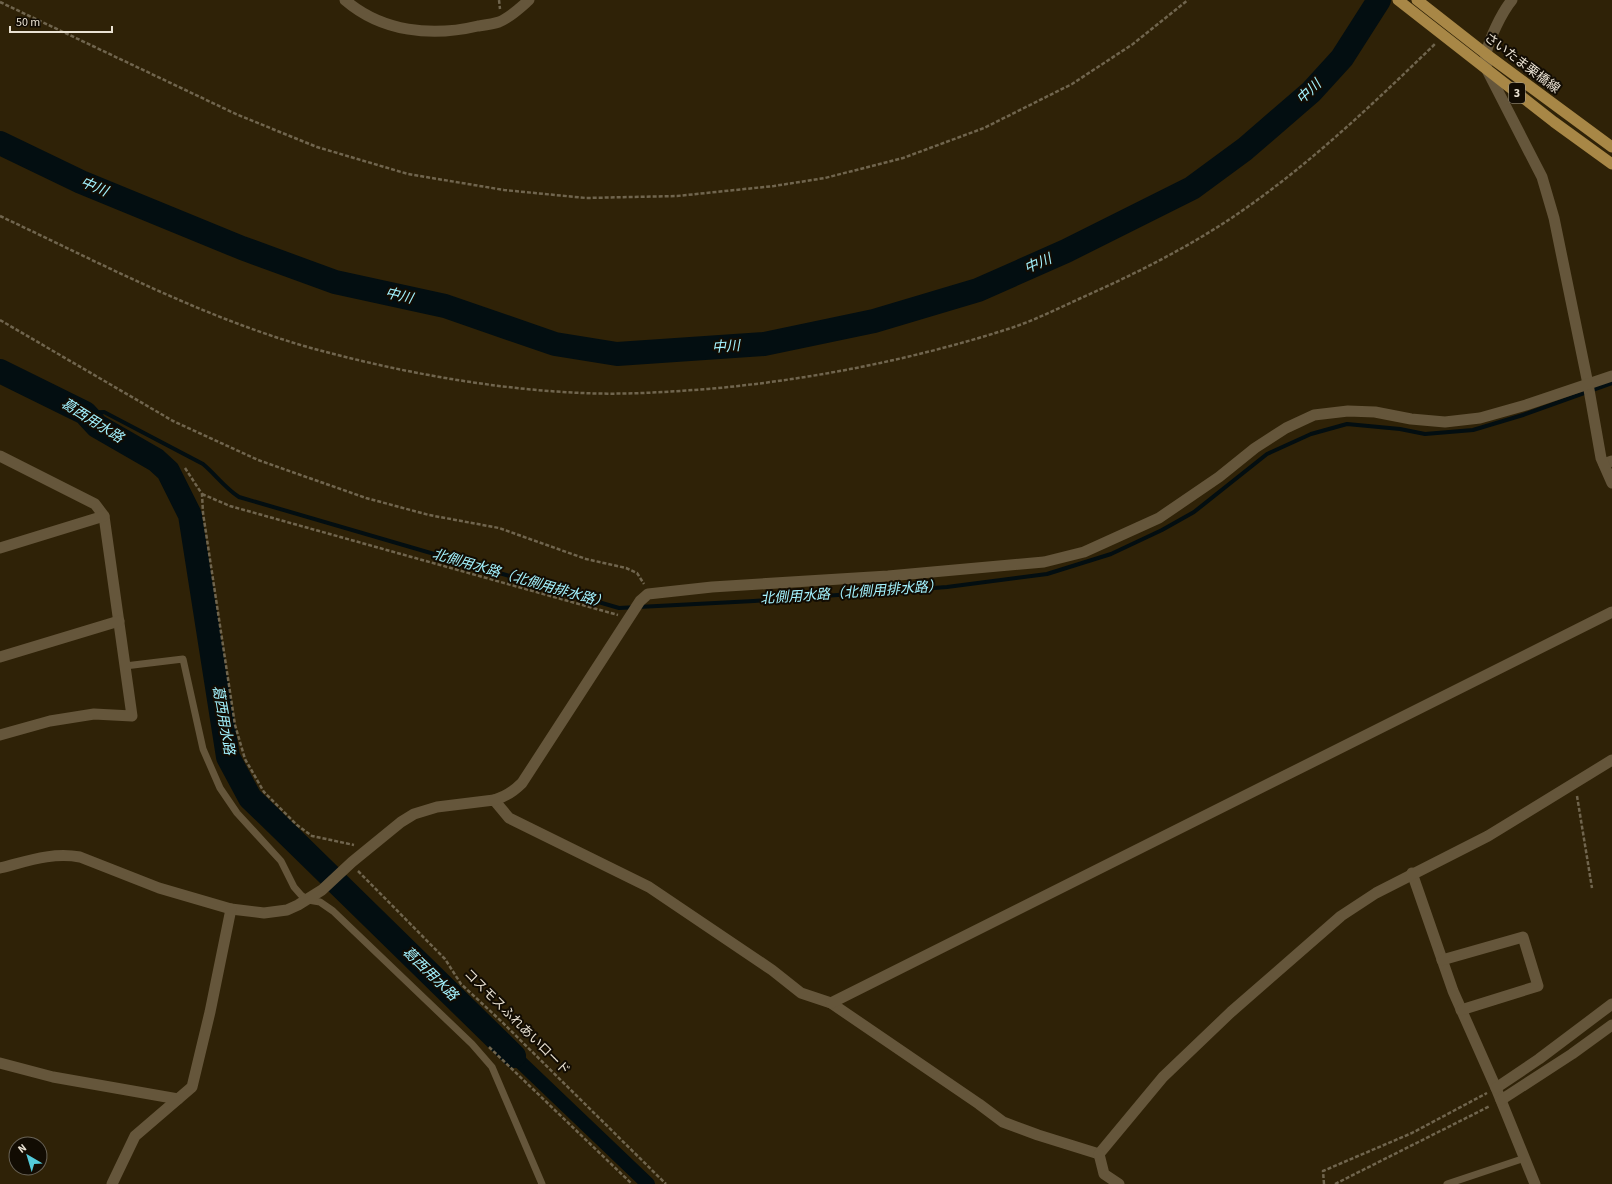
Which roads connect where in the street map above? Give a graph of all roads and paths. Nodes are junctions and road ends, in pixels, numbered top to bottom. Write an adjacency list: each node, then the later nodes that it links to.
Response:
1 (345, 0): 2 (street)
2 (529, 0)
3 (1188, 0): 7 (path)
4 (1398, 0): 8 (main road, さいたま栗橋線 / 3)
5 (1417, 0): 9 (main road, さいたま栗橋線 / 3)
6 (1512, 0): 9 (street)
7 (0, 2)
8 (1442, 36): 10 (main road, さいたま栗橋線 / 3); 13 (path)
9 (1486, 54): 10 (street); 11 (main road, さいたま栗橋線 / 3)
10 (1487, 70): 12 (main road, さいたま栗橋線 / 3); 16 (street)
11 (1612, 147)
12 (1612, 164)
13 (0, 216)
14 (0, 320): 24 (path)
15 (1612, 376): 16 (street)
16 (1588, 385): 18 (street); 24 (street)
17 (0, 456): 22 (street)
18 (1608, 463): 20 (street)
19 (185, 468): 21 (path)
20 (1612, 482)
21 (202, 494): 26 (path); 34 (path)
22 (104, 516): 23 (street); 27 (street)
23 (0, 548)
24 (644, 597): 26 (street)
25 (1612, 612): 42 (street)
26 (630, 616): 33 (street)
27 (119, 621): 28 (street); 29 (street)
28 (0, 657)
29 (125, 666): 30 (street); 39 (lane)
30 (0, 735)
31 (1612, 760): 32 (street)
32 (1575, 783): 37 (street); 38 (path)
33 (494, 800): 34 (street); 42 (street)
34 (364, 852): 39 (street)
35 (0, 868): 40 (street)
36 (358, 871): 56 (path, コスモスふれあいロード)
37 (1412, 873): 41 (street); 51 (street)
38 (1592, 888)
39 (308, 900): 40 (street); 54 (lane)
40 (231, 910): 49 (street)
41 (1442, 960): 44 (street); 44 (street)
42 (831, 1003): 51 (street)
43 (1612, 1004): 48 (street)
44 (1461, 1010): 48 (street)
45 (1612, 1025): 50 (street)
46 (485, 1043): 55 (path)
47 (0, 1063): 49 (street)
48 (1496, 1088): 50 (street); 58 (path)
49 (178, 1099): 53 (street)
50 (1501, 1100): 52 (street); 59 (path)
51 (1099, 1154): 57 (street)
52 (1525, 1158): 60 (lane); 61 (street)
53 (112, 1184)
54 (542, 1184)
55 (632, 1184)
56 (666, 1184)
57 (1119, 1184)
58 (1324, 1184)
59 (1335, 1184)
60 (1447, 1184)
61 (1535, 1184)

